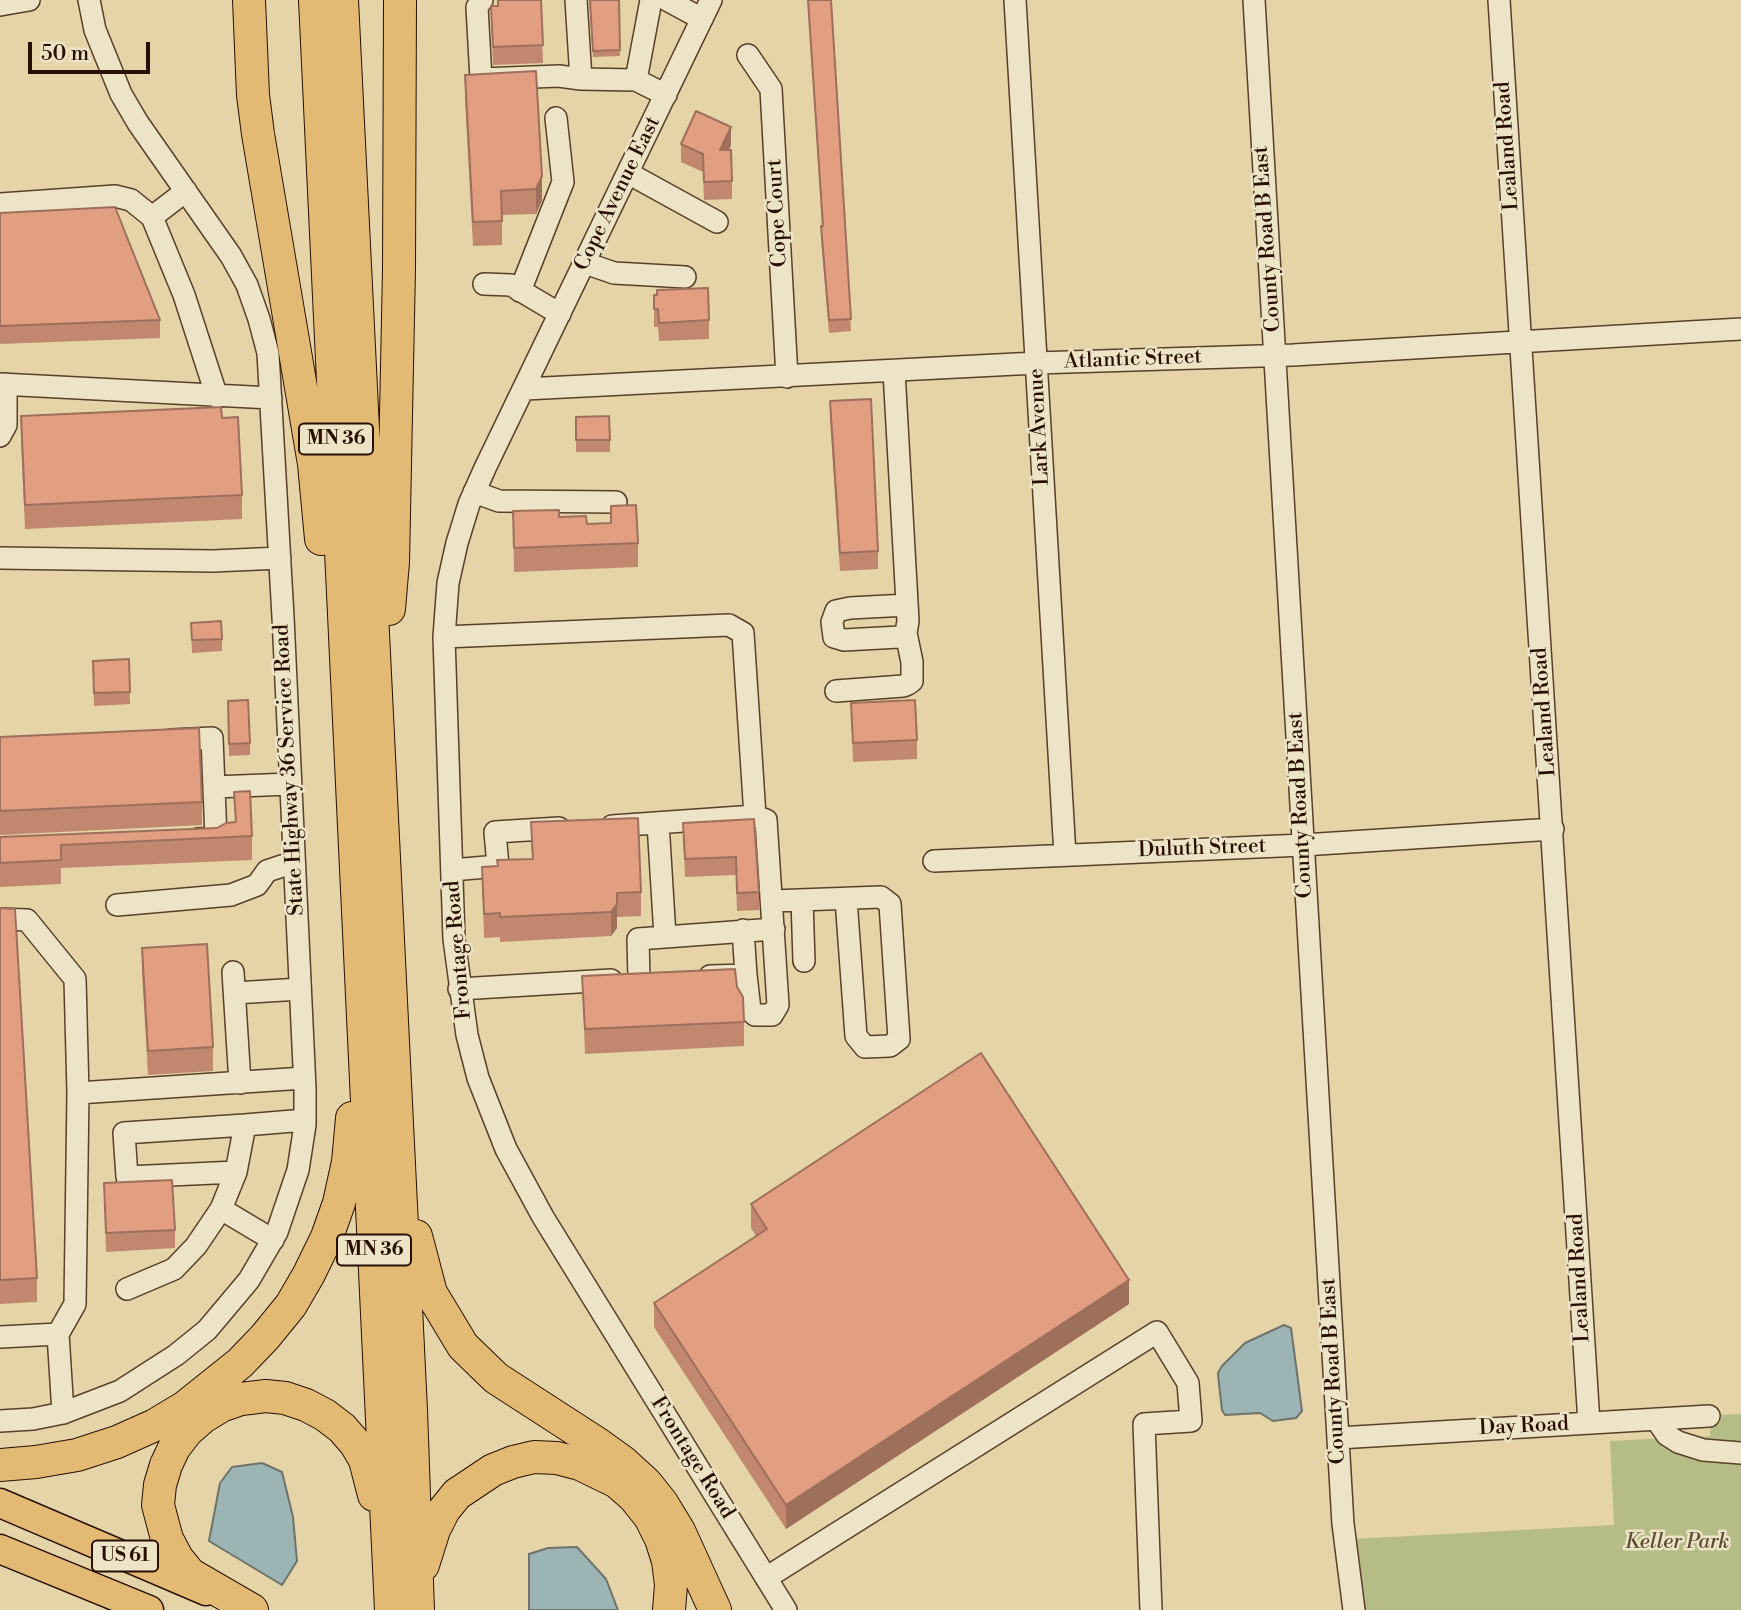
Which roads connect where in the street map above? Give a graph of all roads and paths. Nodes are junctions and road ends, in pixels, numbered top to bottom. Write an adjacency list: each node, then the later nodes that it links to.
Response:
1 (29, 0): 14 (street)
2 (89, 0): 22 (street, State Highway 36 Service Road)
3 (249, 0): 63 (highway)
4 (315, 0): 63 (highway, MN 36)
5 (342, 0): 51 (highway, MN 36)
6 (400, 0): 51 (highway)
7 (482, 0): 17 (street)
8 (576, 0): 17 (street)
9 (651, 0): 18 (street)
10 (667, 0): 15 (street)
11 (1015, 0): 34 (street, Lark Avenue)
12 (1254, 0): 33 (street, County Road B East)
13 (1500, 0): 32 (street, Lealand Road)
14 (0, 5)
15 (707, 9): 19 (street, Cope Avenue East)
16 (748, 55): 36 (street, Cope Court)
17 (581, 79): 18 (street)
18 (636, 80): 19 (street)
19 (666, 95): 21 (street, Cope Avenue East)
20 (556, 118): 29 (street)
21 (628, 173): 25 (street); 26 (street, Cope Avenue East)
22 (186, 191): 24 (street); 40 (street, State Highway 36 Service Road)
23 (0, 204): 24 (street)
24 (152, 217): 39 (street)
25 (717, 222)
26 (586, 263): 27 (street); 30 (street, Cope Avenue East)
27 (685, 277)
28 (484, 284): 29 (street)
29 (520, 291): 30 (street)
30 (561, 314): 38 (street, Cope Avenue East)
31 (1741, 329): 32 (street, Atlantic Street)
32 (1521, 343): 33 (street, Atlantic Street); 56 (street, Lealand Road)
33 (1275, 354): 34 (street, Atlantic Street); 58 (street, County Road B East)
34 (1036, 363): 35 (street, Atlantic Street); 59 (street, Lark Avenue)
35 (894, 371): 36 (street, Atlantic Street); 46 (street)
36 (787, 377): 38 (street, Atlantic Street)
37 (3, 384): 39 (street); 41 (street)
38 (525, 389): 42 (street, Frontage Road)
39 (217, 397): 40 (street)
40 (271, 398): 45 (street, State Highway 36 Service Road)
41 (0, 436)
42 (474, 492): 43 (street); 48 (street, Frontage Road)
43 (616, 502)
44 (0, 558): 45 (street)
45 (280, 558): 52 (street, State Highway 36 Service Road)
46 (907, 605): 47 (street); 47 (street)
47 (906, 633): 49 (street)
48 (444, 637): 54 (street); 62 (street, Frontage Road)
49 (836, 691)
50 (146, 741): 53 (street)
51 (379, 743): 83 (highway, MN 36)
52 (290, 784): 53 (street); 61 (street, State Highway 36 Service Road)
53 (214, 787): 57 (street)
54 (755, 816): 55 (street); 66 (street)
55 (658, 823): 62 (street); 72 (street)
56 (1553, 828): 58 (street, Duluth Street); 96 (street, Lealand Road)
57 (176, 840)
58 (1303, 845): 59 (street, Duluth Street); 97 (street, County Road B East)
59 (1065, 855): 60 (street, Duluth Street)
60 (934, 861)
61 (294, 862): 67 (street); 78 (street, State Highway 36 Service Road)
62 (452, 870): 79 (street, Frontage Road)
63 (357, 878): 68 (highway, MN 36)
64 (846, 899): 64 (street); 65 (street)
65 (802, 900): 66 (street); 73 (street)
66 (772, 901): 70 (street)
67 (117, 905)
68 (359, 918): 99 (highway); 103 (highway, MN 36)
69 (0, 919): 82 (street)
70 (774, 929): 71 (street); 74 (street)
71 (743, 930): 72 (street); 74 (street)
72 (665, 936): 77 (street)
73 (804, 961)
74 (746, 975): 75 (street)
75 (692, 977)
76 (666, 978): 77 (street)
77 (639, 979): 79 (street)
78 (300, 989): 80 (street, State Highway 36 Service Road); 81 (street)
79 (459, 989): 102 (street, Frontage Road)
80 (304, 1079): 81 (street); 84 (street, State Highway 36 Service Road)
81 (240, 1083): 82 (street)
82 (78, 1093): 90 (street)
83 (395, 1100): 103 (highway, MN 36); 107 (highway)
84 (304, 1120): 85 (street); 88 (street, State Highway 36 Service Road)
85 (245, 1125): 86 (street); 86 (street)
86 (236, 1172): 87 (street)
87 (222, 1209): 88 (street); 89 (street)
88 (273, 1240): 92 (street, State Highway 36 Service Road)
89 (127, 1289)
90 (58, 1334): 91 (street); 92 (street)
91 (0, 1337)
92 (62, 1413): 95 (street, State Highway 36 Service Road)
93 (1709, 1416): 94 (street, Day Road)
94 (1656, 1419): 96 (street, Day Road); 98 (street)
95 (0, 1421)
96 (1589, 1423): 97 (street, Day Road)
97 (1338, 1438): 110 (street, County Road B East)
98 (1741, 1453)
99 (0, 1465)
100 (0, 1503): 105 (main road, US 61)
101 (0, 1549): 104 (main road, US 61)
102 (766, 1578): 108 (street, Frontage Road); 109 (street)
103 (407, 1597): 105 (highway); 106 (highway)
104 (149, 1610)
105 (251, 1610)
106 (669, 1610)
107 (715, 1610)
108 (786, 1610)
109 (1151, 1610)
110 (1354, 1610)

